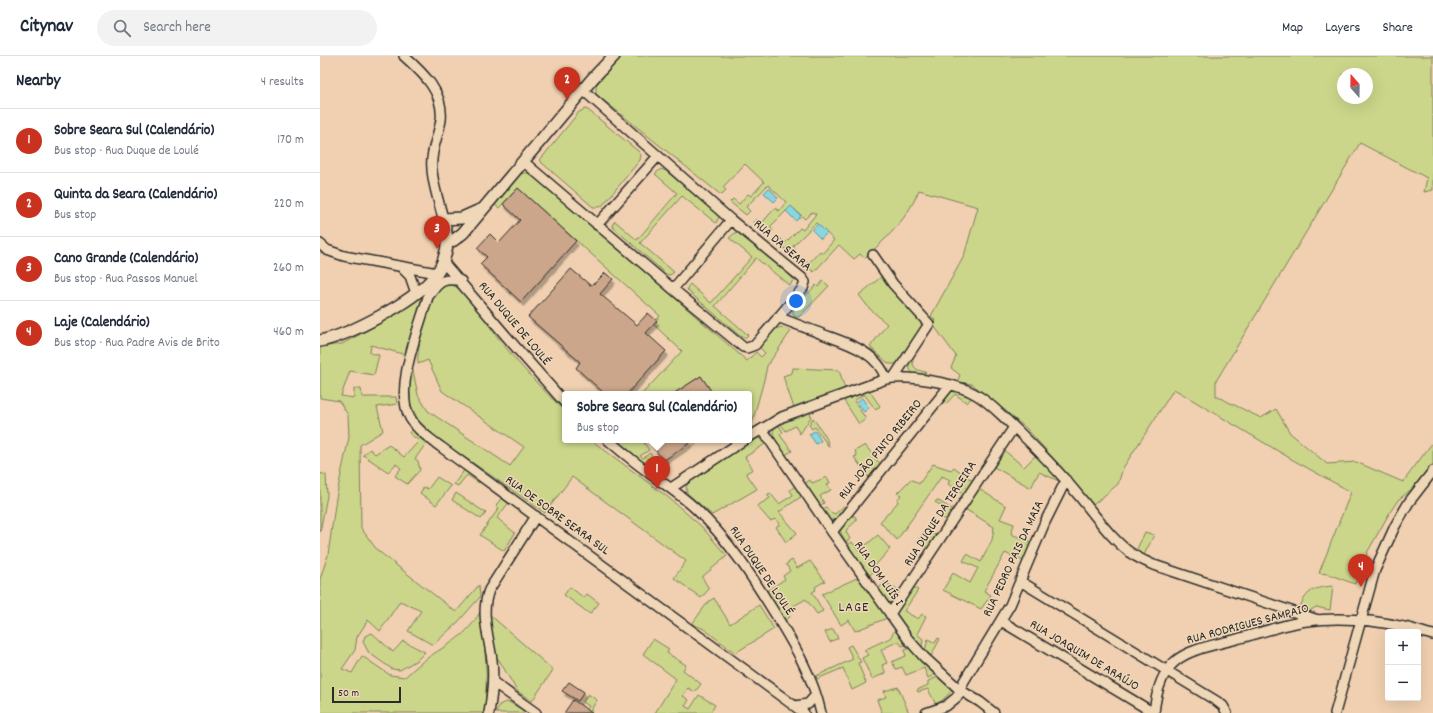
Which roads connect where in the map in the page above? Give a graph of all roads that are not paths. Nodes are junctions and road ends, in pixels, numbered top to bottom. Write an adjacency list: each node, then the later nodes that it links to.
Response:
1 (404, 56): 7 (street)
2 (614, 56): 3 (main road)
3 (583, 90): 4 (street, RUA DA SEARA); 5 (main road)
4 (658, 156): 8 (street, RUA DA SEARA); 9 (street)
5 (524, 162): 6 (main road); 9 (street, RUA DA SEARA)
6 (482, 209): 7 (main road); 10 (main road)
7 (443, 219): 10 (main road)
8 (731, 220): 17 (street); 20 (street, RUA DA SEARA)
9 (597, 225): 17 (street, RUA DA SEARA)
10 (447, 243): 13 (main road)
11 (320, 244): 14 (street)
12 (874, 255): 23 (street)
13 (443, 262): 15 (main road); 16 (street, RUA DUQUE DE LOULÉ)
14 (400, 267): 15 (street); 18 (street)
15 (435, 276): 18 (main road); 19 (street, RUA DE SOBRE SEARA SUL)
16 (461, 281): 19 (street, RUA DE SOBRE SEARA SUL); 26 (street, RUA DUQUE DE LOULÉ)
17 (673, 289): 20 (street, RUA DA SEARA)
18 (416, 293): 21 (main road)
19 (430, 296): 35 (street, RUA DE SOBRE SEARA SUL)
20 (778, 317): 22 (street)
21 (320, 341)
22 (881, 367): 23 (street); 24 (street)
23 (900, 368): 24 (street)
24 (890, 378): 25 (street); 28 (street)
25 (950, 385): 27 (street); 36 (street, RUA JOÃO PINTO RIBEIRO)
26 (562, 400)
27 (1014, 427): 33 (street); 38 (street, RUA DUQUE DA TERCEIRA)
28 (762, 429): 29 (street); 36 (street, RUA DOM LUÍS I)
29 (752, 435)
30 (612, 443): 34 (street, RUA DUQUE DE LOULÉ)
31 (739, 443): 34 (street)
32 (1433, 471): 41 (street)
33 (1066, 480): 37 (street, RUA PEDRO PAIS DA MAIA); 39 (street)
34 (671, 488): 46 (street, RUA DUQUE DE LOULÉ)
35 (536, 516): 44 (street); 47 (street, RUA DE SOBRE SEARA SUL)
36 (832, 532): 38 (street, RUA DOM LUÍS I)
37 (1020, 581): 40 (street, RUA PEDRO PAIS DA MAIA); 43 (street)
38 (890, 614): 45 (street, RUA DOM LUÍS I)
39 (1318, 620): 41 (street, RUA RODRIGUES SAMPAIO); 43 (street, RUA RODRIGUES SAMPAIO)
40 (1001, 621): 45 (street, RUA PEDRO PAIS DA MAIA); 54 (street, RUA JOAQUIM DE ARAÚJO)
41 (1360, 621): 42 (street, RUA RODRIGUES SAMPAIO); 56 (street)
42 (1433, 635)
43 (1166, 670): 54 (street, RUA RODRIGUES SAMPAIO); 55 (street)
44 (493, 682): 48 (street); 49 (street)
45 (960, 690): 52 (street, RUA PEDRO PAIS DA MAIA); 53 (street, RUA DOM LUÍS I)
46 (816, 694): 47 (street); 51 (street, RUA DUQUE DE LOULÉ)
47 (795, 706): 50 (street, RUA DE SOBRE SEARA SUL)
48 (489, 713)
49 (536, 713)
50 (804, 713)
51 (821, 713)
52 (926, 713)
53 (994, 713)
54 (1154, 713)
55 (1228, 713)
56 (1335, 713)

